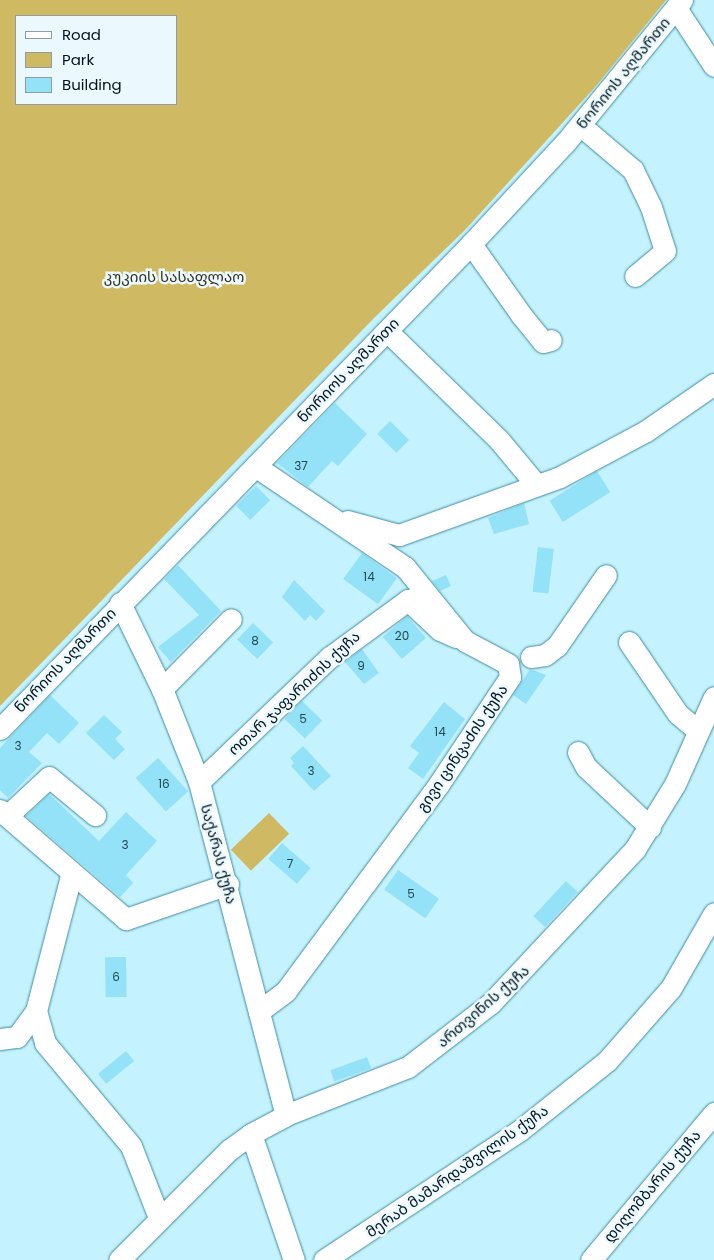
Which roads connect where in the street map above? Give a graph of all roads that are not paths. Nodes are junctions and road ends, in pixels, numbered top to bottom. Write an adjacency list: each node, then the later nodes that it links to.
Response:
1 (679, 4): 2 (street); 3 (street, ნორიოს აღმართი)
2 (714, 66)
3 (580, 125): 4 (street, ნორიოს აღმართი); 5 (street)
4 (472, 244): 6 (street, ნორიოს აღმართი); 7 (street)
5 (635, 276)
6 (386, 332): 9 (street, ნორიოს აღმართი); 10 (street)
7 (551, 340)
8 (714, 384): 10 (street)
9 (254, 466): 11 (street, გივი ცინცაძის ქუჩა); 13 (street, ნორიოს აღმართი)
10 (534, 482): 11 (street)
11 (322, 515): 16 (street, გივი ცინცაძის ქუჩა)
12 (606, 575): 18 (street)
13 (120, 603): 20 (street, საქარას ქუჩა); 22 (street, ნორიოს აღმართი)
14 (578, 606): 18 (street)
15 (231, 619): 20 (street)
16 (465, 640): 19 (street, გივი ცინცაძის ქუჩა); 25 (street, ოთარ ჯაფარიძის ქუჩა)
17 (629, 642): 23 (street)
18 (531, 657): 19 (street)
19 (508, 664): 33 (street, გივი ცინცაძის ქუჩა)
20 (162, 689): 25 (street, საქარას ქუჩა)
21 (714, 698): 23 (street, ართვინის ქუჩა)
22 (0, 728)
23 (696, 729): 28 (street, ართვინის ქუჩა)
24 (578, 752): 28 (street)
25 (199, 782): 30 (street, საქარას ქუჩა)
26 (3, 813): 27 (street); 29 (street)
27 (95, 815)
28 (650, 827): 36 (street, ართვინის ქუჩა)
29 (71, 876): 30 (street); 32 (street)
30 (228, 884): 33 (street, საქარას ქუჩა)
31 (714, 913): 41 (street, მერაბ მამარდაშვილის ქუჩა)
32 (36, 1011): 34 (street); 38 (street)
33 (259, 1011): 36 (street, საქარას ქუჩა)
34 (8, 1038)
35 (714, 1113): 42 (street, დიღომბარის ქუჩა)
36 (286, 1115): 37 (street, ართვინის ქუჩა)
37 (251, 1134): 38 (street, ართვინის ქუჩა); 40 (street)
38 (159, 1218): 39 (street, ართვინის ქუჩა)
39 (119, 1260)
40 (294, 1260)
41 (324, 1260)
42 (591, 1260)

